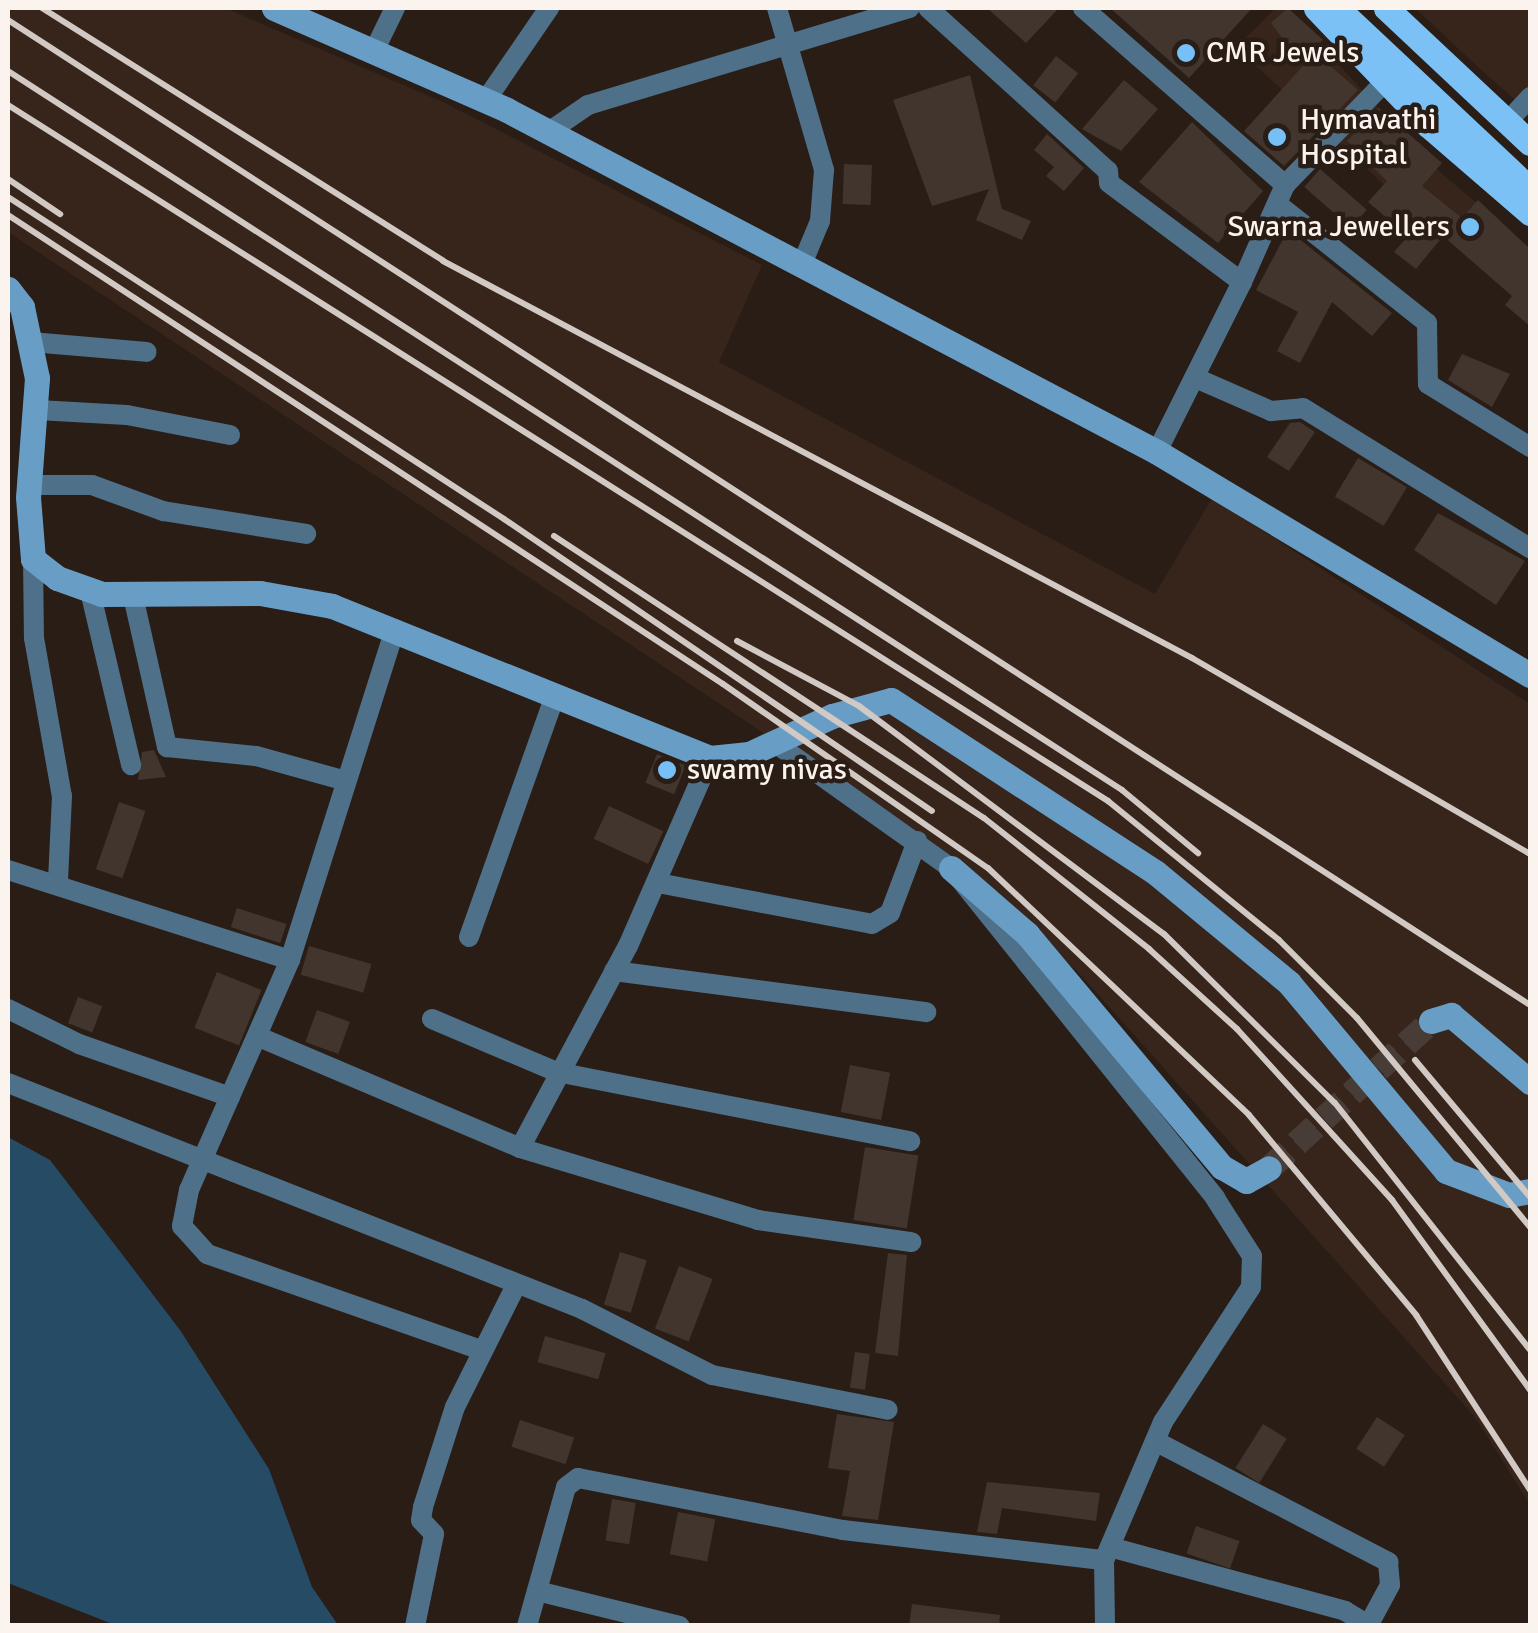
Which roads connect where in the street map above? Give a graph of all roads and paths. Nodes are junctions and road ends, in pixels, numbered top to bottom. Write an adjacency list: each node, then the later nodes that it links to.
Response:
1 (395, 8): 12 (street)
2 (549, 8): 15 (street)
3 (777, 8): 11 (street)
4 (910, 8): 11 (street)
5 (928, 8): 23 (street)
6 (1084, 8): 20 (street)
7 (1316, 8): 13 (main road)
8 (1337, 8): 19 (main road)
9 (1386, 8): 16 (main road)
10 (281, 9): 12 (street)
11 (788, 44): 17 (street); 22 (street)
12 (374, 51): 15 (street)
13 (1384, 83): 20 (street); 21 (main road)
14 (1530, 97): 16 (street)
15 (486, 100): 17 (street)
16 (1508, 121): 18 (main road)
17 (550, 131): 22 (street)
18 (1530, 143)
19 (1530, 189)
20 (1283, 196): 23 (street); 30 (street)
21 (1530, 213)
22 (802, 264): 31 (street)
23 (1242, 282): 27 (street)
24 (8, 290): 25 (street)
25 (31, 342): 26 (street); 28 (street)
26 (147, 352)
27 (1198, 379): 31 (street); 34 (street)
28 (38, 410): 29 (street); 32 (street)
29 (230, 435)
30 (1530, 448)
31 (1157, 452): 39 (street)
32 (21, 492): 33 (street); 35 (street)
33 (306, 534)
34 (1530, 548)
35 (33, 559): 36 (street); 48 (street)
36 (90, 591): 37 (street); 43 (street)
37 (133, 596): 38 (street); 44 (street)
38 (395, 629): 40 (street); 44 (street)
39 (1530, 674)
40 (554, 696): 42 (street); 50 (street)
41 (776, 742): 42 (street); 45 (street); 66 (street)
42 (710, 758): 49 (street)
43 (131, 764)
44 (346, 781): 51 (street)
45 (917, 840): 46 (street); 49 (street)
46 (951, 868): 65 (street); 71 (street)
47 (8, 870): 48 (street)
48 (58, 880): 51 (street)
49 (658, 883): 52 (street)
50 (469, 937)
51 (290, 960): 57 (street)
52 (614, 970): 54 (street); 58 (street)
53 (8, 1009): 61 (street)
54 (926, 1012)
55 (432, 1019): 58 (street)
56 (1431, 1020): 59 (street)
57 (259, 1037): 61 (street); 63 (street)
58 (556, 1072): 62 (street); 63 (street)
59 (1530, 1082)
60 (8, 1084): 64 (street)
61 (230, 1097): 64 (street)
62 (910, 1141)
63 (520, 1148): 67 (street)
64 (207, 1160): 68 (street); 69 (street)
65 (1268, 1168)
66 (1530, 1191)
67 (911, 1242)
68 (515, 1287): 69 (street); 70 (street)
69 (481, 1350): 76 (street)
70 (888, 1410)
71 (1155, 1441): 72 (street); 75 (street)
72 (1107, 1553): 73 (street); 75 (street); 79 (street)
73 (537, 1591): 74 (street); 77 (street)
74 (654, 1622): 78 (street)
75 (1370, 1624)
76 (415, 1626)
77 (527, 1626)
78 (680, 1626)
79 (1105, 1626)

